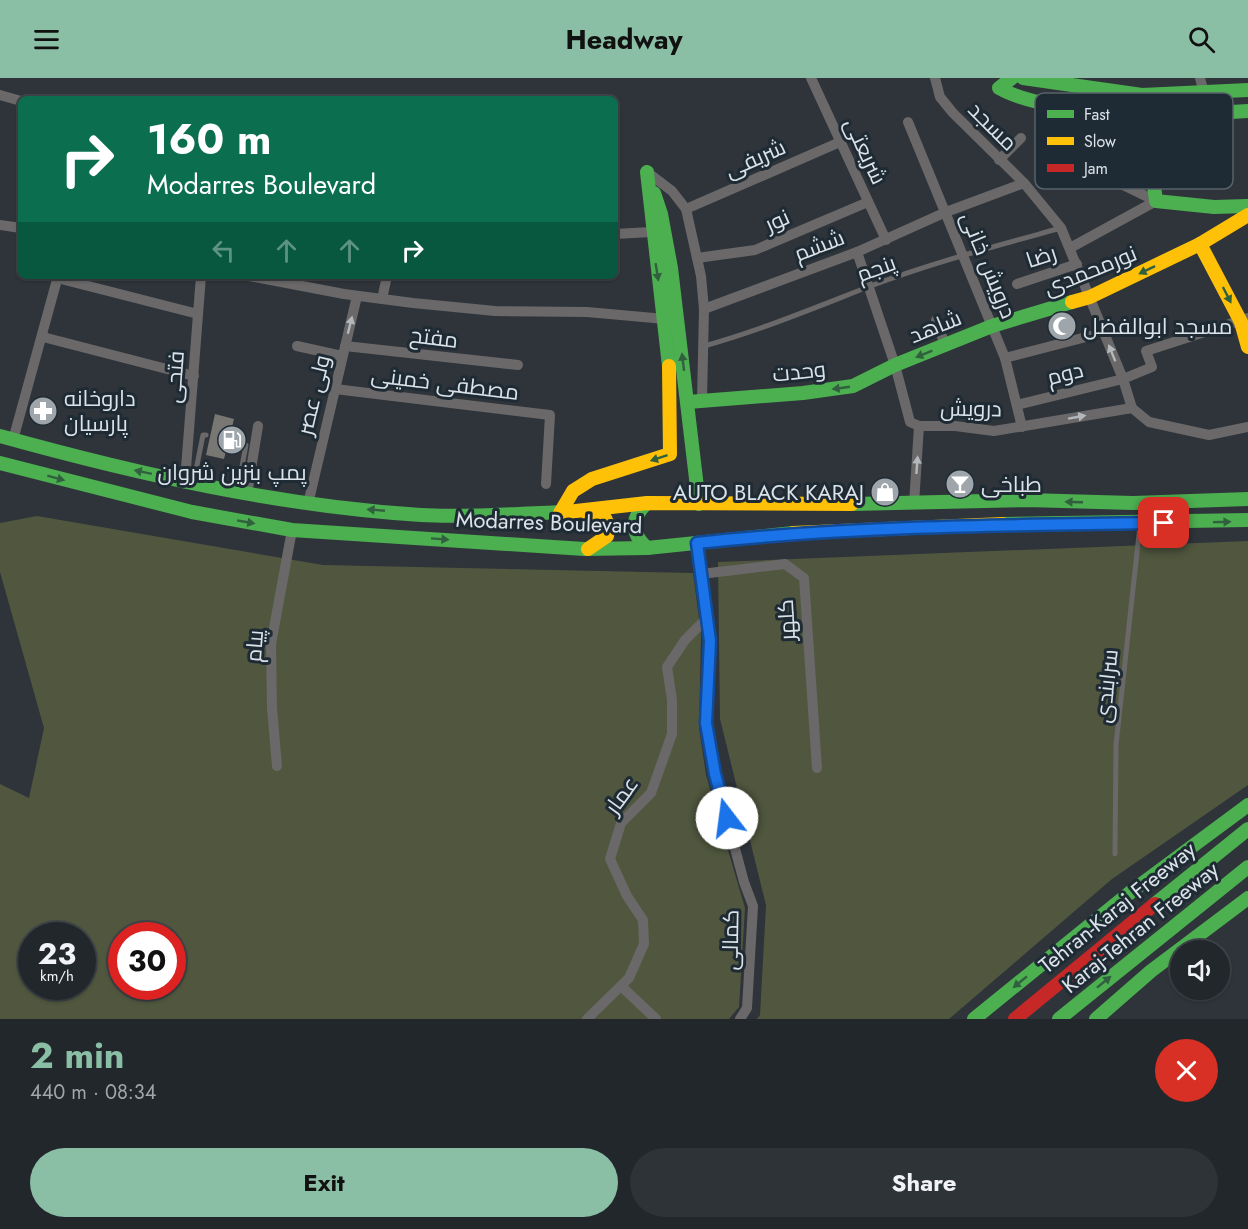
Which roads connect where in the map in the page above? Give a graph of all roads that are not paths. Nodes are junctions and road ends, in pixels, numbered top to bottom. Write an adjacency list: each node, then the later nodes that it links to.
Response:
1 (811, 78): 17 (street, شریعتی)
2 (935, 78): 18 (street, مسجد)
3 (1012, 78): 12 (main road)
4 (1023, 78): 6 (main road)
5 (1200, 78): 9 (street)
6 (1117, 85): 8 (main road)
7 (1248, 90): 9 (main road)
8 (1137, 93)
9 (1204, 93)
10 (0, 95): 11 (street)
11 (18, 100)
12 (1035, 101)
13 (1233, 111): 14 (main road)
14 (1248, 111)
15 (908, 122): 27 (street, درویش خانی)
16 (1021, 138): 18 (street)
17 (840, 142): 24 (street, شریعتی); 26 (street, شریفی)
18 (999, 160): 20 (street, مسجد)
19 (646, 172): 26 (street); 32 (main road); 70 (main road, one-way to 19)
20 (1024, 183): 27 (street, ششم); 31 (street, مسجد)
21 (1131, 189): 23 (street)
22 (1155, 189): 23 (main road)
23 (1156, 201): 25 (main road); 36 (street)
24 (868, 202): 34 (street, شریعتی); 39 (street, نور)
25 (1248, 206)
26 (686, 209): 39 (street)
27 (946, 212): 34 (street, ششم); 38 (street, درویش خانی)
28 (1248, 215): 35 (main road, نورمحمدی)
29 (0, 225): 30 (street)
30 (18, 228)
31 (1060, 228): 36 (street, مسجد); 38 (lane, پنجم)
32 (651, 232): 33 (street); 53 (main road, one-way to 53)
33 (618, 234)
34 (886, 240): 37 (street, ششم)
35 (1200, 244): 49 (main road, نورمحمدی, one-way to 49); 55 (main road, one-way to 55)
36 (1070, 248): 40 (street, مسجد)
37 (857, 252): 47 (street); 51 (street, ششم)
38 (964, 255): 47 (lane, پنجم); 56 (street, درویش خانی)
39 (697, 258): 51 (street)
40 (1077, 264): 46 (street, رضا); 49 (street, مسجد)
41 (58, 279): 58 (street)
42 (66, 279): 52 (street)
43 (201, 279): 52 (street, فتحی)
44 (266, 279): 48 (street)
45 (386, 279): 50 (street)
46 (1017, 284)
47 (868, 287): 61 (lane, پنجم); 66 (street)
48 (357, 296): 50 (street); 63 (street, ولی عصر, one-way to 48)
49 (1090, 297): 56 (main road, نورمحمدی); 68 (street, مسجد, one-way to 49)
50 (382, 299): 53 (street)
51 (704, 309): 61 (street)
52 (198, 314): 67 (street, فتحی)
53 (665, 319): 92 (main road, one-way to 92)
54 (936, 320): 59 (street)
55 (1244, 320): 62 (main road); 68 (street, دوم)
56 (992, 326): 59 (main road, شاهد); 64 (street, درویش خانی)
57 (1090, 336): 64 (street)
58 (43, 337): 67 (street); 78 (street)
59 (945, 345): 66 (main road, شاهد, one-way to 66)
60 (297, 346): 63 (street, مفتح)
61 (705, 346): 70 (street)
62 (1248, 347)
63 (344, 351): 65 (street, مفتح); 69 (street, ولی عصر)
64 (1005, 358): 71 (street, درویش خانی)
65 (518, 365)
66 (895, 366): 70 (main road, وحدت, one-way to 70); 74 (street)
67 (194, 376): 81 (street, فتحی)
68 (1123, 379): 71 (street, دوم); 72 (street, مسجد)
69 (335, 389): 82 (street, مصطفی خمینی); 88 (street, ولی عصر)
70 (695, 401): 89 (main road)
71 (1017, 405): 75 (street, درویش خانی)
72 (1132, 408): 75 (street, درویش, one-way to 72); 76 (street)
73 (258, 426): 84 (street)
74 (920, 426): 75 (street, درویش); 90 (street, one-way to 74)
75 (1022, 427)
76 (1248, 427)
77 (206, 435): 81 (lane)
78 (7, 438): 81 (main road, Modarres Boulevard, one-way to 78)
79 (233, 442): 84 (lane)
80 (0, 463): 95 (main road, Modarres Boulevard, one-way to 95)
81 (189, 482): 84 (main road, Modarres Boulevard)
82 (546, 484)
83 (1248, 487): 87 (main road)
84 (242, 493): 88 (main road, Modarres Boulevard)
85 (1248, 499): 87 (main road)
86 (647, 503): 89 (main road, Modarres Boulevard); 91 (main road, Modarres Boulevard); 97 (main road)
87 (1133, 503): 90 (main road, Modarres Boulevard, one-way to 90)
88 (308, 504): 92 (main road, Modarres Boulevard, one-way to 88)
89 (699, 504): 90 (main road, Modarres Boulevard)
90 (914, 504)
91 (580, 512): 92 (main road, Modarres Boulevard); 98 (main road)
92 (560, 513)
93 (1248, 520): 94 (main road, Modarres Boulevard, one-way to 93)
94 (1140, 523): 96 (main road, Modarres Boulevard); 105 (lane, سرابندی)
95 (292, 530): 98 (main road, Modarres Boulevard, one-way to 98); 101 (street, پیام)
96 (697, 543): 97 (main road, Modarres Boulevard); 99 (street, کمالی)
97 (647, 548): 98 (main road, Modarres Boulevard)
98 (588, 549)
99 (701, 574): 100 (street, کمالی); 102 (street, کلهر)
100 (707, 618): 111 (street, عمار); 114 (street, کمالی)
101 (277, 766)
102 (817, 768)
103 (1248, 805): 115 (main road, one-way to 115)
104 (1248, 829): 116 (main road, Tehran-Karaj Freeway)
105 (1115, 854)
106 (1248, 867): 117 (main road, Karaj-Tehran Freeway, one-way to 106)
107 (1248, 898): 118 (main road)
108 (1248, 909): 109 (main road)
109 (1206, 940)
110 (1170, 967): 119 (main road)
111 (621, 986): 112 (street, عمار); 113 (street)
112 (587, 1019)
113 (656, 1019)
114 (740, 1019)
115 (974, 1019)
116 (1015, 1019)
117 (1059, 1019)
118 (1096, 1019)
119 (1108, 1019)

